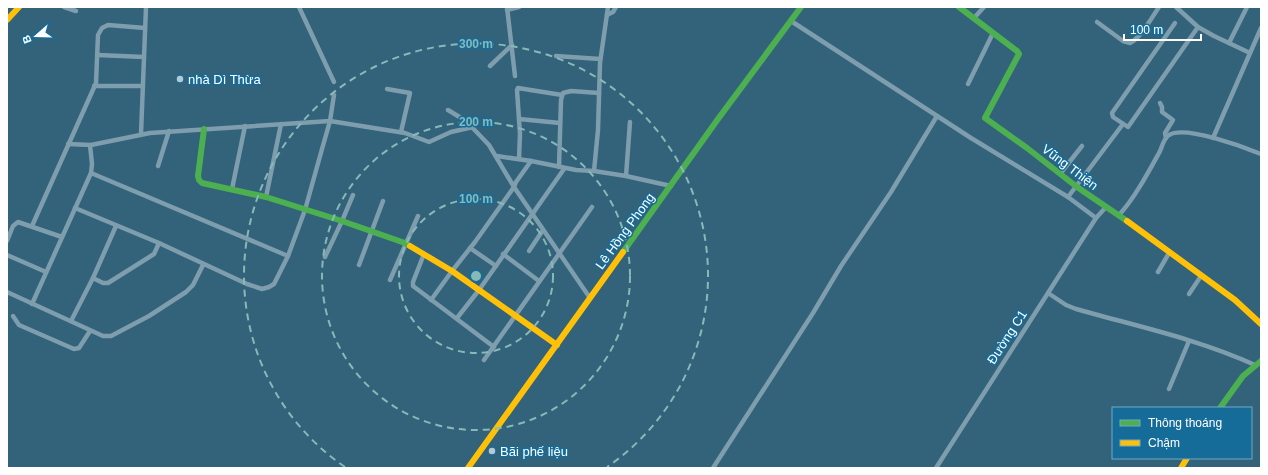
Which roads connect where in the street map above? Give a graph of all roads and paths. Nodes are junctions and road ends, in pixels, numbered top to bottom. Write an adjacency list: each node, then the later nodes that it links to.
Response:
1 (19, 7): 18 (street)
2 (64, 7): 15 (street)
3 (146, 7): 23 (street)
4 (299, 7): 35 (street)
5 (519, 7): 14 (street)
6 (608, 7): 16 (street)
7 (616, 7): 16 (street)
8 (801, 7): 19 (street, Lê Hồng Phong)
9 (959, 7): 17 (street, Vũng Thiện)
10 (984, 7): 17 (street)
11 (1159, 7): 20 (street)
12 (1176, 7): 22 (street)
13 (1247, 7): 26 (street)
14 (507, 8): 27 (street)
15 (76, 11)
16 (607, 15): 32 (street)
17 (974, 18): 25 (street, Vũng Thiện)
18 (7, 20)
19 (791, 21): 45 (street); 73 (street, Lê Hồng Phong)
20 (1097, 22)
21 (1175, 23): 51 (street)
22 (1198, 27): 26 (street); 51 (street)
23 (145, 28): 29 (street); 31 (street)
24 (1261, 28): 28 (street)
25 (993, 33): 36 (street); 71 (street, Vũng Thiện)
26 (1228, 43): 28 (street)
27 (512, 45): 33 (street); 34 (street)
28 (1250, 53): 59 (street)
29 (98, 55): 31 (street); 37 (street)
30 (556, 56): 32 (street)
31 (144, 57): 38 (street)
32 (600, 59): 40 (street)
33 (490, 66)
34 (515, 76)
35 (334, 82)
36 (968, 84)
37 (94, 86): 38 (street); 60 (street)
38 (143, 86): 57 (street)
39 (387, 89): 56 (street)
40 (599, 94): 42 (street); 69 (street)
41 (334, 95): 47 (street)
42 (562, 95): 46 (street); 49 (street)
43 (1160, 103): 58 (street)
44 (448, 110): 53 (street)
45 (937, 116): 79 (street); 140 (street)
46 (519, 119): 49 (street); 65 (street)
47 (330, 121): 50 (street); 56 (street); 84 (street)
48 (630, 122): 72 (street)
49 (560, 123): 68 (street)
50 (281, 124): 52 (street); 78 (street)
51 (1123, 124): 75 (street)
52 (245, 126): 54 (street); 76 (street)
53 (473, 127): 56 (street); 64 (street)
54 (204, 129): 55 (street); 76 (street)
55 (169, 131): 57 (street); 67 (street)
56 (401, 132)
57 (141, 134): 61 (street)
58 (1166, 138): 59 (street); 87 (street)
59 (1213, 138): 63 (street)
60 (68, 144): 61 (street); 90 (street)
61 (90, 145): 70 (street)
62 (1082, 146): 71 (street)
63 (1261, 153)
64 (496, 156): 65 (street); 74 (street)
65 (519, 160): 66 (street)
66 (531, 161): 68 (street); 74 (street)
67 (158, 166)
68 (562, 168): 69 (street); 85 (street)
69 (594, 171): 72 (street)
70 (90, 173): 83 (street); 105 (street)
71 (1060, 174): 75 (street, Vũng Thiện)
72 (626, 176): 73 (street)
73 (671, 186): 121 (street, Lê Hồng Phong)
74 (514, 187): 85 (street); 98 (street)
75 (1077, 188): 79 (street); 82 (street, Vũng Thiện)
76 (232, 189): 78 (street)
77 (353, 195): 89 (street)
78 (266, 197): 84 (street)
79 (1068, 197): 88 (street)
80 (384, 201): 93 (street)
81 (592, 207): 103 (street)
82 (1106, 207): 87 (street, Vũng Thiện); 88 (street, Đường C1)
83 (75, 208): 91 (street); 94 (street)
84 (305, 210): 89 (street); 105 (street)
85 (532, 213): 92 (street); 102 (street)
86 (418, 216): 97 (street)
87 (1119, 216): 100 (street, Vũng Thiện)
88 (1096, 218): 119 (street, Đường C1)
89 (342, 221): 93 (street); 106 (street)
90 (32, 226): 94 (street); 95 (street)
91 (116, 226): 96 (street); 114 (street)
92 (543, 230): 99 (street); 103 (street)
93 (370, 232): 97 (street); 107 (street)
94 (62, 237): 111 (street)
95 (7, 240)
96 (159, 243): 108 (street); 114 (street)
97 (405, 243): 101 (street); 115 (street)
98 (470, 248): 109 (street); 110 (street)
99 (529, 251)
100 (1169, 253): 112 (street); 113 (street, Vũng Thiện)
101 (424, 254): 110 (street); 122 (street)
102 (503, 254): 109 (street); 116 (street)
103 (559, 254): 116 (street); 121 (street)
104 (7, 255): 111 (street)
105 (288, 256): 108 (street)
106 (325, 257)
107 (359, 264)
108 (203, 265): 129 (street)
109 (496, 266): 117 (street)
110 (452, 271): 117 (street); 122 (street)
111 (46, 272): 123 (street)
112 (1158, 272)
113 (1201, 276): 120 (street); 128 (street, Vũng Thiện)
114 (93, 278): 127 (street)
115 (390, 280)
116 (540, 281): 125 (street)
117 (479, 290): 125 (street); 126 (street)
118 (7, 292): 123 (street)
119 (1048, 293): 130 (street); 141 (street, Đường C1)
120 (1189, 294)
121 (590, 298): 131 (street, Lê Hồng Phong)
122 (431, 300): 126 (street)
123 (32, 304): 127 (street)
124 (13, 316): 129 (street)
125 (515, 316): 131 (street); 132 (street)
126 (457, 318): 132 (street)
127 (71, 321): 129 (street)
128 (1261, 324)
129 (90, 330)
130 (1189, 341): 135 (street); 136 (street)
131 (556, 345): 139 (street, Lê Hồng Phong)
132 (494, 347): 133 (street)
133 (484, 360)
134 (1261, 361): 135 (street)
135 (1255, 365): 137 (street)
136 (1169, 389)
137 (1221, 407)
138 (1186, 459): 142 (street)
139 (468, 468)
140 (713, 468)
141 (936, 468)
142 (1181, 468)

